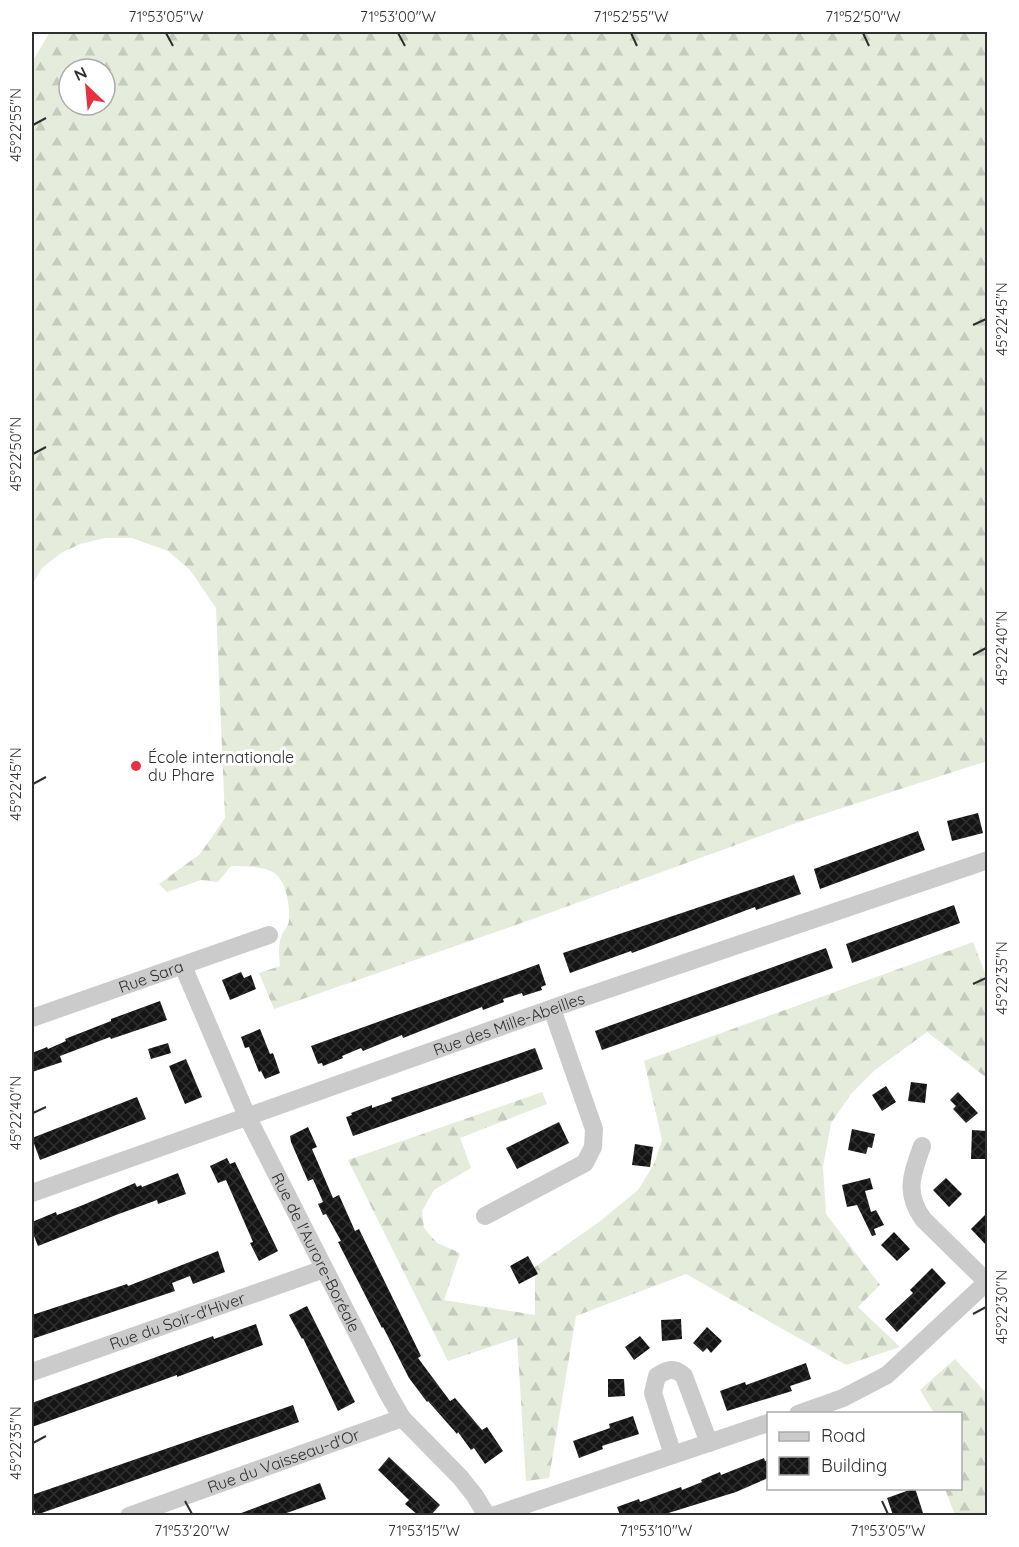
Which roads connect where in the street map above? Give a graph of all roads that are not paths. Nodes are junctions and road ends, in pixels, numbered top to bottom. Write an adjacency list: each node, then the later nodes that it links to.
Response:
1 (987, 860): 4 (street, Rue des Mille-Abeilles)
2 (269, 935): 3 (street, Rue Sara)
3 (183, 966): 5 (street, Rue Sara); 6 (street, Rue de l'Aurore-Boréale)
4 (552, 1008): 6 (street, Rue des Mille-Abeilles); 9 (street)
5 (32, 1018)
6 (247, 1116): 8 (street, Rue des Mille-Abeilles); 10 (street, Rue de l'Aurore-Boréale)
7 (922, 1146): 11 (street)
8 (32, 1193)
9 (485, 1216)
10 (324, 1269): 12 (street, Rue du Soir-d'Hiver); 14 (street, Rue de l'Aurore-Boréale)
11 (987, 1281): 13 (street)
12 (32, 1372)
13 (801, 1412)
14 (402, 1418): 18 (street, Rue du Vaisseau-d'Or); 19 (street, Rue de l'Aurore-Boréale)
15 (767, 1423): 16 (street)
16 (709, 1443): 17 (street); 17 (street)
17 (673, 1455): 20 (street)
18 (129, 1515)
19 (487, 1515)
20 (492, 1515)

